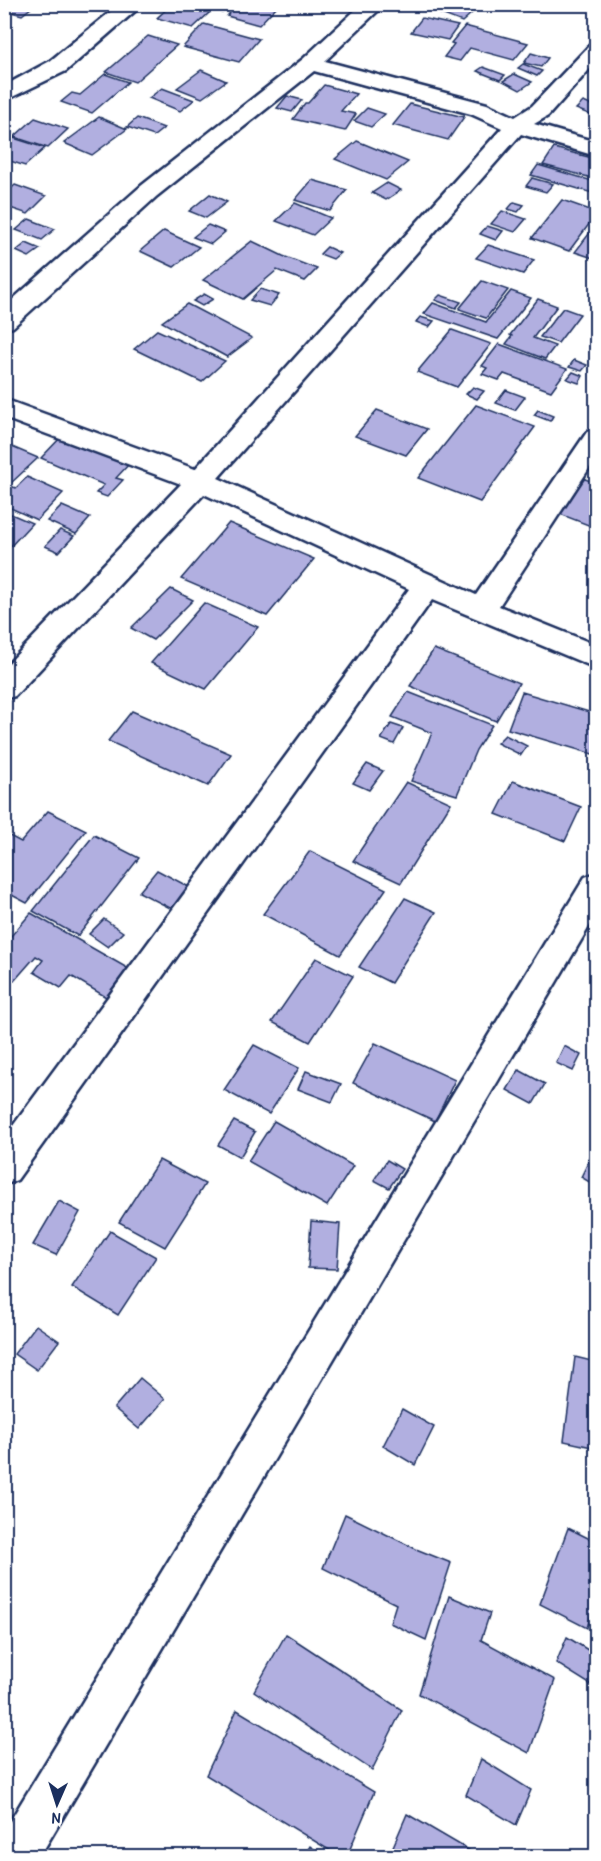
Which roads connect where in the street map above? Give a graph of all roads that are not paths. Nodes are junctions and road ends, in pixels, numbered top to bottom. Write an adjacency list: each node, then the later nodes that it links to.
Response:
1 (133, 4): 5 (street)
2 (375, 4): 4 (street)
3 (597, 50): 6 (street)
4 (310, 63): 6 (street); 8 (street)
5 (4, 95)
6 (516, 126): 7 (street); 11 (street)
7 (597, 149)
8 (4, 321)
9 (4, 408): 11 (street)
10 (597, 438): 13 (street)
11 (200, 481): 12 (street); 15 (street)
12 (427, 586): 13 (street); 17 (street)
13 (481, 610): 14 (street)
14 (597, 657)
15 (4, 688)
16 (597, 887): 18 (street)
17 (4, 1168)
18 (15, 1857)

